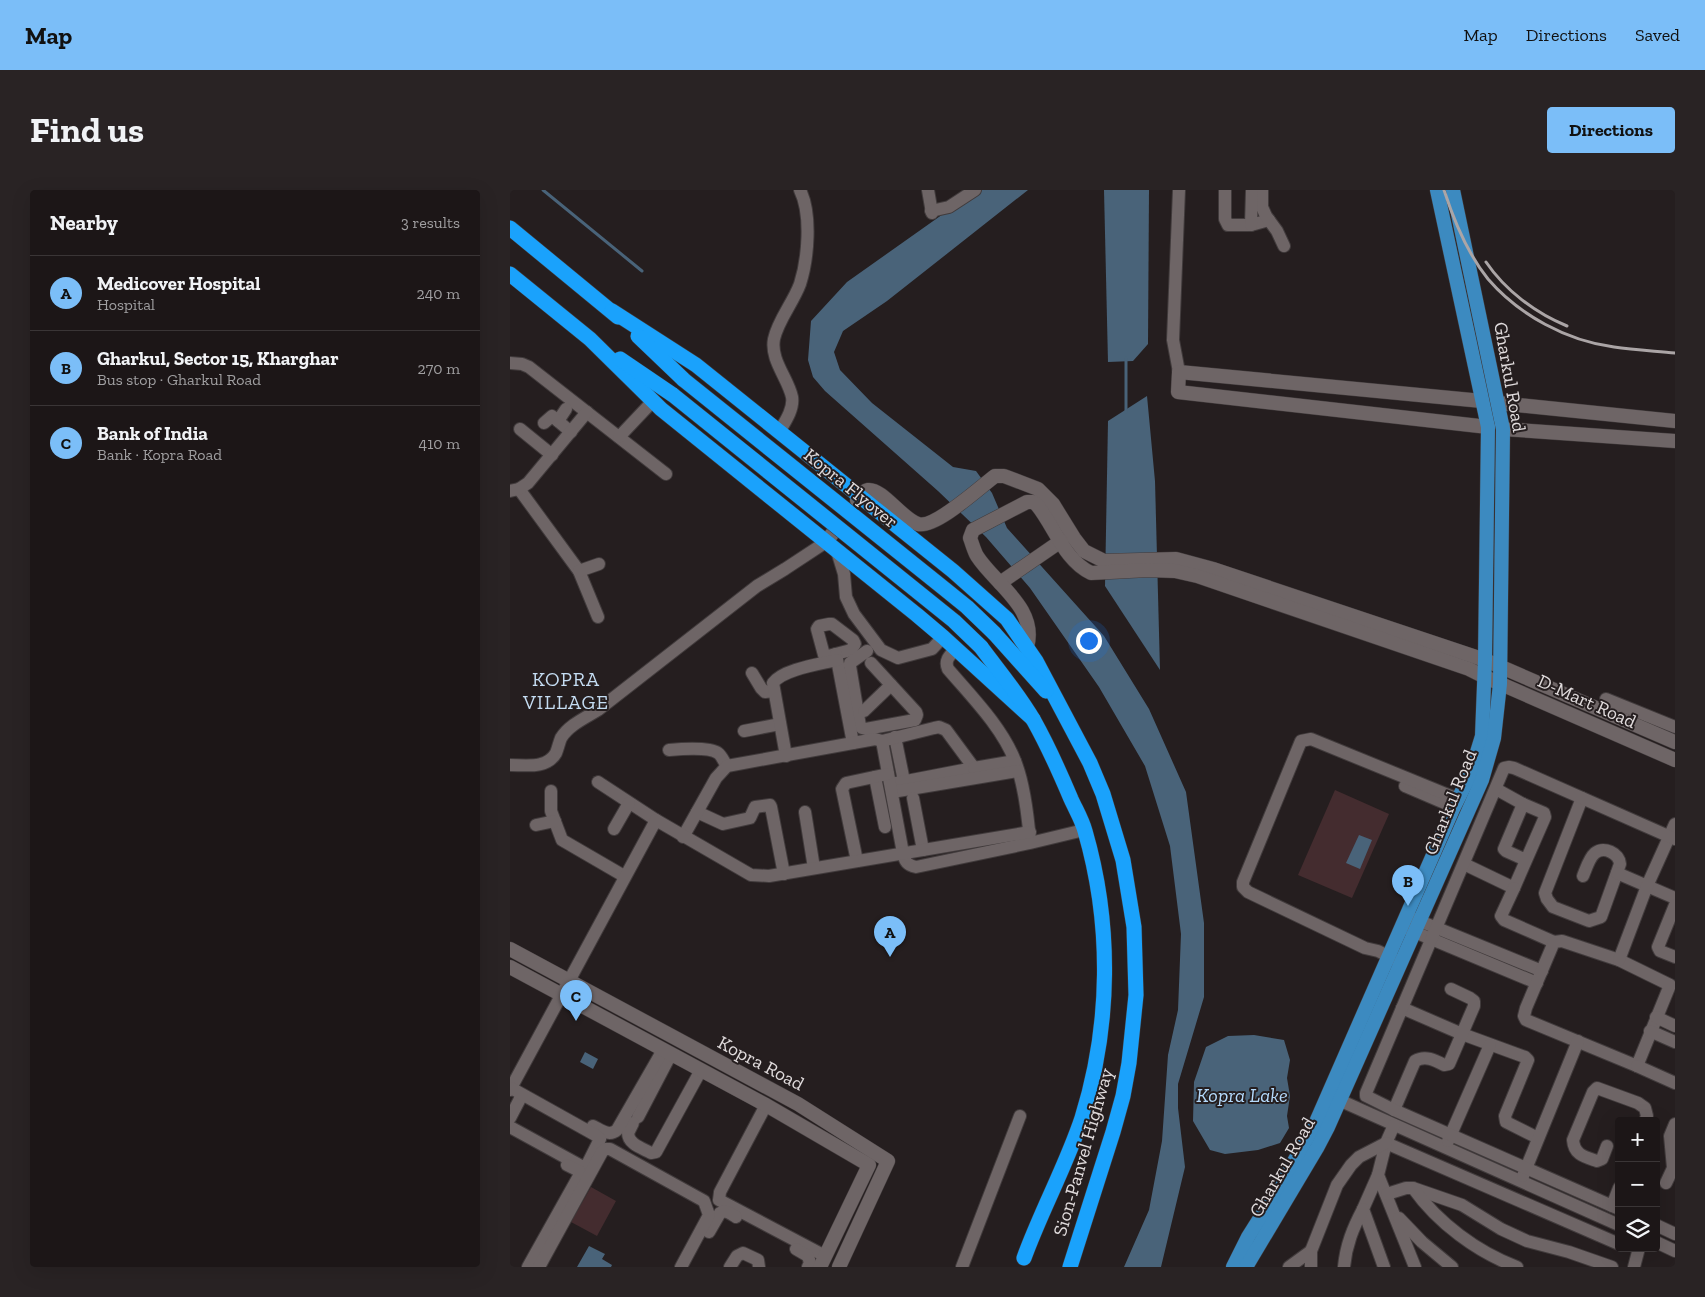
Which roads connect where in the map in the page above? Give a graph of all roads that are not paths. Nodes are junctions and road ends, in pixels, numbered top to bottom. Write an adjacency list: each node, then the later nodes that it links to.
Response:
1 (800, 190): 35 (street)
2 (928, 190): 11 (street)
3 (936, 190): 11 (street)
4 (975, 190): 11 (street)
5 (1179, 190): 20 (street)
6 (1225, 190): 13 (street)
7 (1252, 190): 13 (street)
8 (1262, 190): 12 (street)
9 (1437, 190): 23 (main road, Gharkul Road)
10 (1453, 190): 24 (main road, Gharkul Road)
11 (934, 211)
12 (1269, 220): 13 (street); 15 (street)
13 (1251, 225)
14 (510, 228): 17 (highway)
15 (1284, 246)
16 (510, 274): 18 (highway)
17 (612, 311): 35 (highway); 61 (highway, Kopra Flyover, bridge)
18 (590, 339): 22 (highway); 62 (highway, Kopra Flyover, bridge)
19 (510, 363): 27 (street)
20 (1178, 372): 21 (street); 25 (street)
21 (1320, 386): 23 (street); 25 (street)
22 (653, 401): 36 (street); 42 (highway)
23 (1482, 401): 31 (main road, Gharkul Road)
24 (1498, 403): 29 (street); 33 (main road, Gharkul Road)
25 (1319, 408): 31 (street)
26 (566, 409): 28 (street)
27 (587, 412): 34 (street); 36 (street)
28 (558, 421): 30 (street); 34 (street)
29 (1675, 421)
30 (544, 423)
31 (1488, 427): 53 (main road, Gharkul Road)
32 (520, 429): 38 (street)
33 (1503, 429): 37 (street); 54 (main road, Gharkul Road)
34 (571, 432): 38 (street)
35 (779, 432): 41 (highway)
36 (619, 437): 39 (street)
37 (1675, 441)
38 (552, 455): 40 (street)
39 (666, 474)
40 (515, 490): 47 (street)
41 (858, 498): 46 (street); 51 (highway)
42 (832, 542): 50 (highway); 50 (street); 73 (street)
43 (1055, 545): 46 (street); 48 (street); 48 (street)
44 (599, 564): 47 (street)
45 (1175, 565): 46 (street); 53 (street, D-Mart Road); 56 (street, D-Mart Road)
46 (1103, 567)
47 (579, 571): 49 (street)
48 (1000, 583): 51 (street)
49 (598, 617)
50 (943, 637): 52 (highway)
51 (1027, 647): 61 (highway)
52 (956, 649): 62 (highway); 75 (street)
53 (1485, 660): 54 (street, D-Mart Road); 56 (main road, Gharkul Road)
54 (1501, 667): 57 (main road, Gharkul Road); 68 (street, D-Mart Road)
55 (752, 673): 59 (street)
56 (1485, 677): 57 (street, D-Mart Road); 87 (main road, Gharkul Road)
57 (1500, 684): 72 (street, D-Mart Road); 114 (main road, Gharkul Road)
58 (891, 685): 66 (street); 66 (street); 66 (street)
59 (774, 691): 63 (street); 69 (street)
60 (1606, 699): 64 (street)
61 (1057, 704): 187 (highway, Sion-Panvel Highway)
62 (1033, 719): 96 (highway, Sion-Panvel Highway)
63 (780, 724): 65 (street); 71 (street)
64 (1675, 727)
65 (744, 730)
66 (876, 732): 67 (street); 69 (street); 79 (street)
67 (895, 738): 76 (street); 83 (street)
68 (1675, 742)
69 (853, 743): 71 (street)
70 (669, 750): 74 (street)
71 (786, 756): 74 (street)
72 (1675, 760)
73 (510, 765)
74 (727, 766): 89 (street)
75 (1017, 766): 76 (street); 83 (street); 99 (street)
76 (974, 768): 83 (street)
77 (875, 777): 79 (street); 94 (street); 103 (street)
78 (598, 782): 86 (street)
79 (890, 784): 83 (street); 101 (street)
80 (1405, 786): 84 (street)
81 (1496, 789): 85 (street); 88 (street); 104 (street)
82 (551, 791): 92 (street)
83 (909, 793): 100 (street)
84 (1437, 794): 87 (street); 118 (street)
85 (1582, 798): 97 (street); 106 (street)
86 (629, 803): 91 (street); 95 (street)
87 (1456, 803): 114 (main road, Gharkul Road)
88 (1523, 804): 102 (street); 102 (street)
89 (697, 812): 98 (street); 107 (street)
90 (805, 812): 105 (street)
91 (656, 820): 98 (street); 108 (street)
92 (555, 822): 93 (street); 108 (street)
93 (536, 825)
94 (885, 827)
95 (614, 829)
96 (1084, 830): 99 (street); 176 (highway, Sion-Panvel Highway)
97 (1673, 833): 110 (street)
98 (684, 837): 107 (street)
99 (1030, 838): 100 (street); 101 (street)
100 (923, 850): 101 (street)
101 (903, 854): 103 (street)
102 (1526, 860): 111 (street)
103 (857, 861): 105 (street)
104 (1464, 864): 111 (street); 116 (street)
105 (814, 868): 107 (street)
106 (1617, 873): 109 (street); 110 (street)
107 (784, 874)
108 (624, 876): 125 (street)
109 (1584, 876)
110 (1647, 886): 112 (street); 122 (street)
111 (1514, 888): 117 (street)
112 (1675, 898)
113 (1675, 905): 121 (street)
114 (1411, 924): 116 (street); 120 (main road, Gharkul Road)
115 (1338, 930): 118 (street)
116 (1434, 933): 124 (street); 129 (street)
117 (1554, 942): 122 (street); 124 (street)
118 (1366, 945): 120 (street)
119 (510, 949): 125 (street, Kopra Road)
120 (1389, 957): 142 (main road, Gharkul Road)
121 (1675, 957)
122 (1619, 960): 126 (street)
123 (510, 967): 128 (street, Kopra Road)
124 (1539, 977): 134 (street)
125 (570, 982): 128 (street); 154 (street, Kopra Road)
126 (1672, 986): 130 (street)
127 (1451, 989): 133 (street)
128 (562, 995): 137 (street, Kopra Road); 141 (street)
129 (1402, 1008): 133 (street); 144 (street)
130 (1656, 1017): 131 (street); 132 (street)
131 (1675, 1026)
132 (1650, 1031): 135 (street); 138 (street)
133 (1462, 1034): 136 (street); 144 (street)
134 (1578, 1042): 138 (street); 153 (street)
135 (1675, 1042)
136 (1490, 1044): 152 (street); 153 (street)
137 (668, 1052): 139 (street, Kopra Road); 139 (street); 141 (street)
138 (1637, 1066): 140 (street)
139 (701, 1070): 143 (street, Kopra Road)
140 (1675, 1083)
141 (514, 1088): 147 (street); 150 (street)
142 (1334, 1098): 149 (street); 188 (main road, Gharkul Road); 189 (main road, Gharkul Road)
143 (766, 1105): 158 (street, Kopra Road); 177 (street)
144 (1394, 1110): 152 (street)
145 (1020, 1116): 186 (street)
146 (1647, 1117): 156 (street)
147 (510, 1118)
148 (1675, 1124): 162 (street)
149 (1394, 1125): 155 (street); 157 (street)
150 (510, 1127)
151 (510, 1134): 178 (street)
152 (1451, 1134): 157 (street); 159 (street)
153 (1538, 1138): 159 (street)
154 (857, 1141): 158 (street); 185 (street, Kopra Road)
155 (1386, 1143): 160 (street); 171 (street); 174 (street)
156 (1606, 1146)
157 (1446, 1148): 161 (street)
158 (850, 1154): 177 (street, Kopra Road)
159 (1526, 1169): 161 (street); 165 (street)
160 (1378, 1175): 164 (street); 166 (street)
161 (1520, 1182): 168 (street)
162 (1666, 1183)
163 (1413, 1188): 164 (street); 196 (street); 197 (street)
164 (1387, 1194): 167 (street)
165 (1615, 1207)
166 (1362, 1208): 192 (street); 193 (street)
167 (1395, 1215): 194 (street); 195 (street)
168 (1615, 1223)
169 (1660, 1227): 170 (street)
170 (1675, 1234)
171 (1615, 1242)
172 (1660, 1244): 173 (street)
173 (1675, 1250)
174 (1311, 1251): 190 (street); 191 (street)
175 (1636, 1252): 198 (street)
176 (1024, 1258)
177 (823, 1261)
178 (528, 1267)
179 (539, 1267): 180 (street)
180 (681, 1267)
181 (690, 1267): 184 (street)
182 (730, 1267): 183 (street)
183 (759, 1267)
184 (808, 1267)
185 (839, 1267)
186 (962, 1267)
187 (1070, 1267)
188 (1234, 1267)
189 (1246, 1267)
190 (1289, 1267)
191 (1311, 1267)
192 (1344, 1267)
193 (1384, 1267)
194 (1415, 1267)
195 (1452, 1267)
196 (1517, 1267)
197 (1612, 1267)
198 (1634, 1267)

